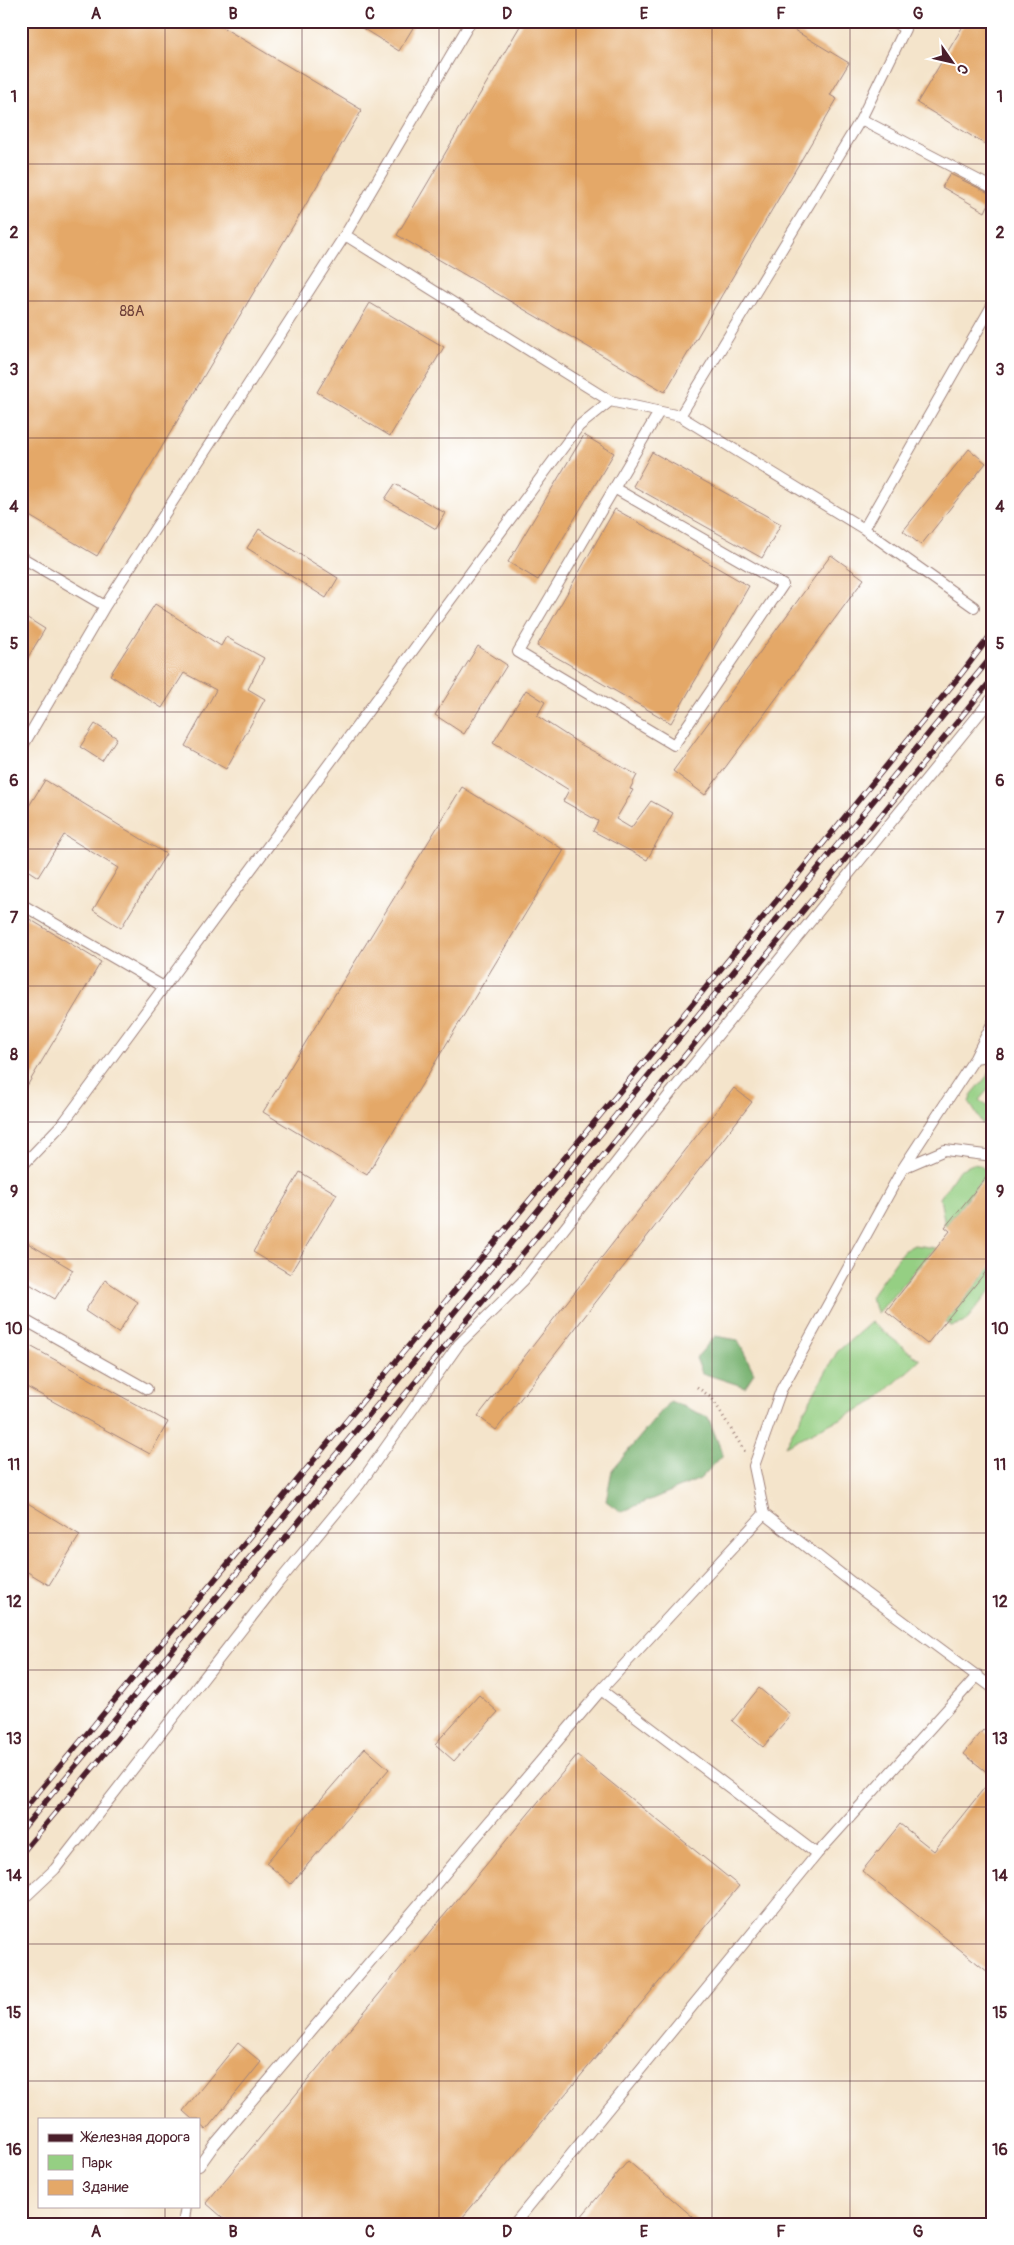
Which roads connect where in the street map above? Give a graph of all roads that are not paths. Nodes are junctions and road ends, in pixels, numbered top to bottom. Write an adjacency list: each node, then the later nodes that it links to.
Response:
1 (471, 21): 5 (lane)
2 (892, 21): 3 (lane)
3 (861, 119): 4 (lane); 9 (lane)
4 (993, 188)
5 (345, 235): 7 (lane); 13 (lane)
6 (993, 304): 11 (lane)
7 (610, 401): 8 (lane); 18 (lane)
8 (659, 412): 9 (lane); 10 (lane)
9 (680, 416): 11 (lane)
10 (614, 488): 10 (lane)
11 (864, 529): 14 (lane)
12 (21, 557): 13 (lane)
13 (105, 606): 16 (lane)
14 (974, 607)
15 (993, 697): 32 (lane)
16 (21, 749)
17 (21, 904): 18 (lane)
18 (164, 987): 23 (lane)
19 (993, 1022): 21 (lane)
20 (993, 1055): 21 (lane)
21 (975, 1058): 24 (lane)
22 (993, 1156): 24 (lane)
23 (21, 1168)
24 (903, 1168): 27 (lane)
25 (21, 1318): 26 (lane)
26 (147, 1389)
27 (764, 1514): 28 (lane); 30 (lane)
28 (978, 1675): 29 (lane); 31 (lane)
29 (993, 1688)
30 (600, 1690): 31 (lane); 33 (lane)
31 (817, 1854): 36 (lane)
32 (21, 1901)
33 (200, 2165)
34 (186, 2208): 35 (lane)
35 (189, 2224)
36 (514, 2224)

